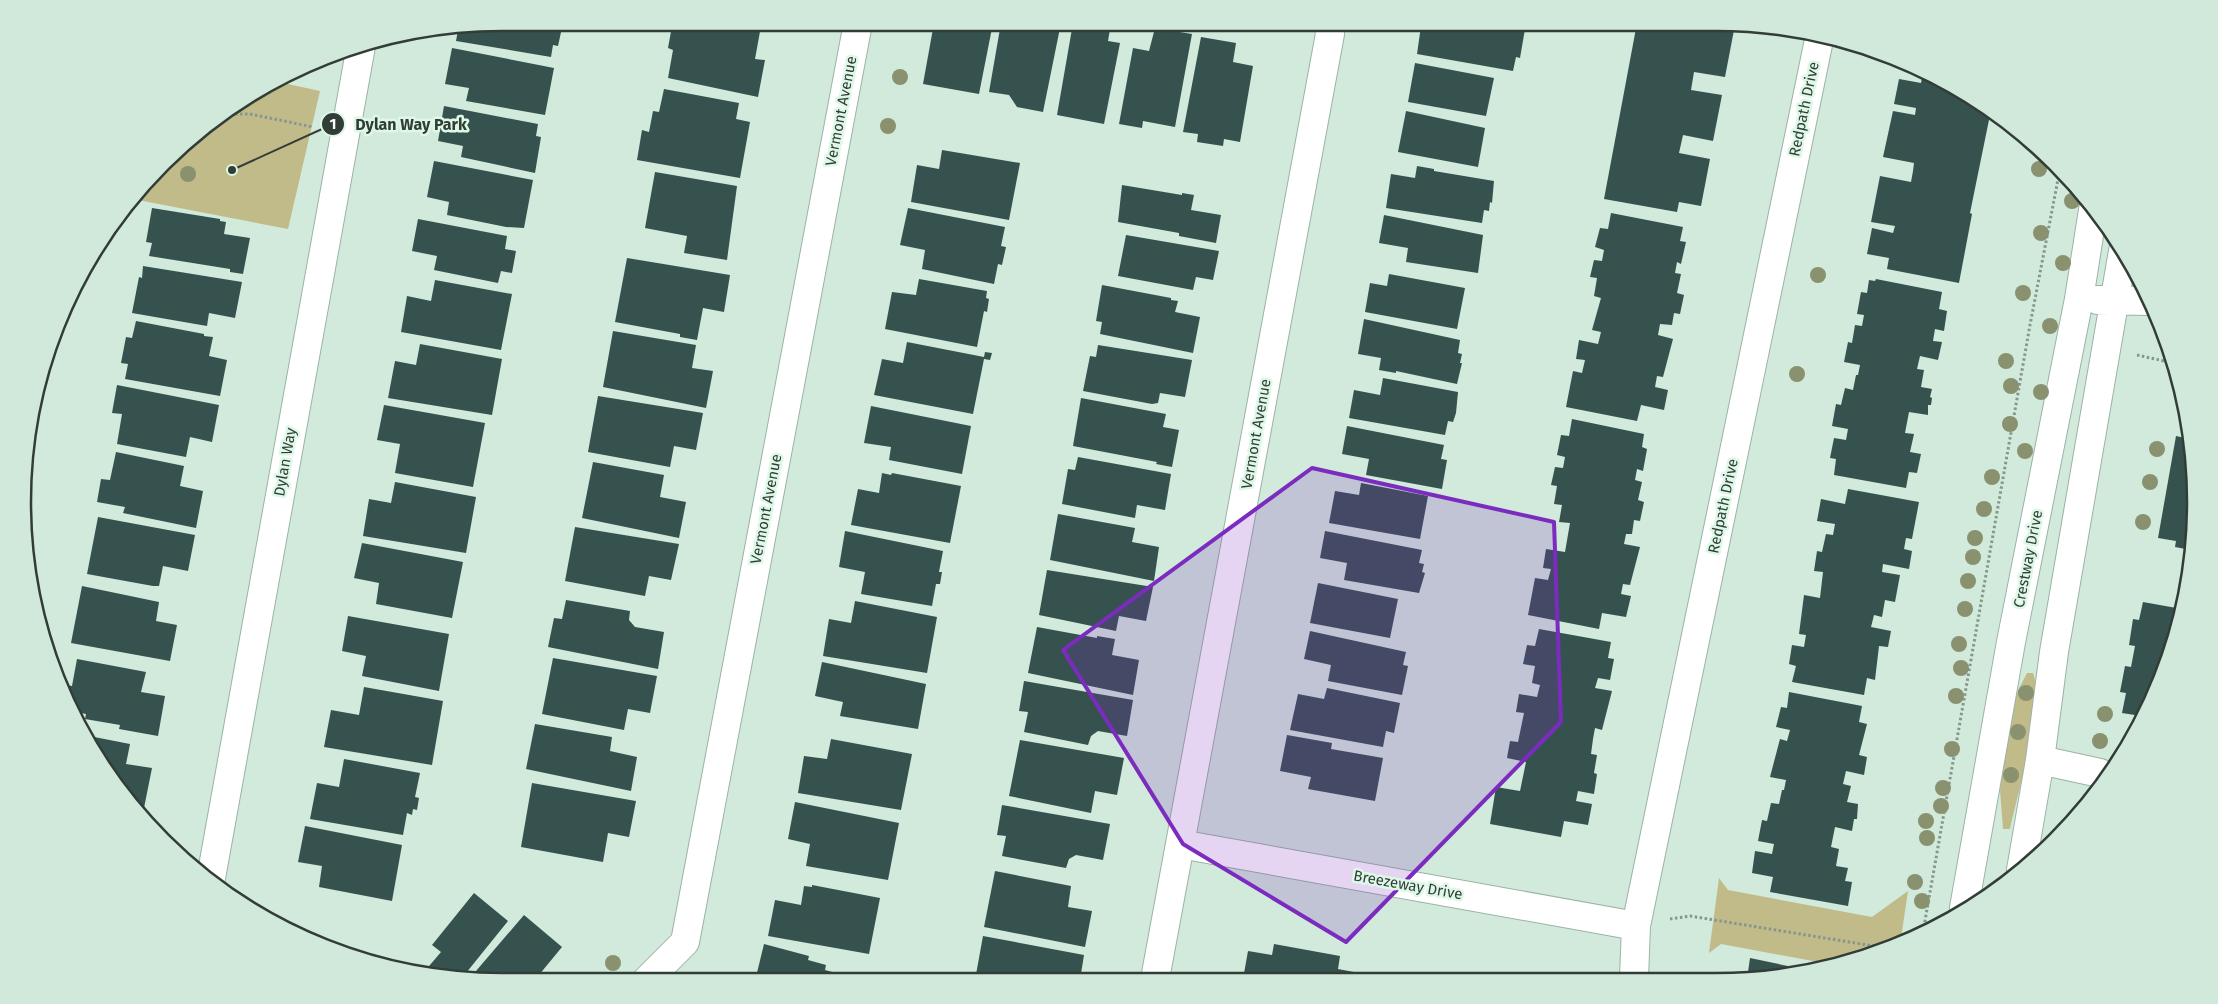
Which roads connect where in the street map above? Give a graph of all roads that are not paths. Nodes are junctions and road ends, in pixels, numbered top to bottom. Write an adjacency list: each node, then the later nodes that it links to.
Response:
1 (856, 31): 17 (street, Vermont Avenue)
2 (1330, 31): 12 (street, Vermont Avenue)
3 (1818, 42): 16 (street, Redpath Drive)
4 (360, 53): 14 (street, Dylan Way)
5 (2092, 219): 7 (street, Crestway Drive)
6 (2121, 262): 8 (street)
7 (2079, 299): 8 (street); 15 (street, Crestway Drive)
8 (2114, 300): 9 (street); 10 (street)
9 (2141, 300)
10 (2040, 760): 11 (street); 13 (street)
11 (2100, 773)
12 (1180, 844): 16 (street, Breezeway Drive); 18 (street, Vermont Avenue)
13 (2023, 858)
14 (211, 872)
15 (1965, 901)
16 (1636, 926): 19 (street, Redpath Drive)
17 (654, 973)
18 (1156, 973)
19 (1634, 973)

